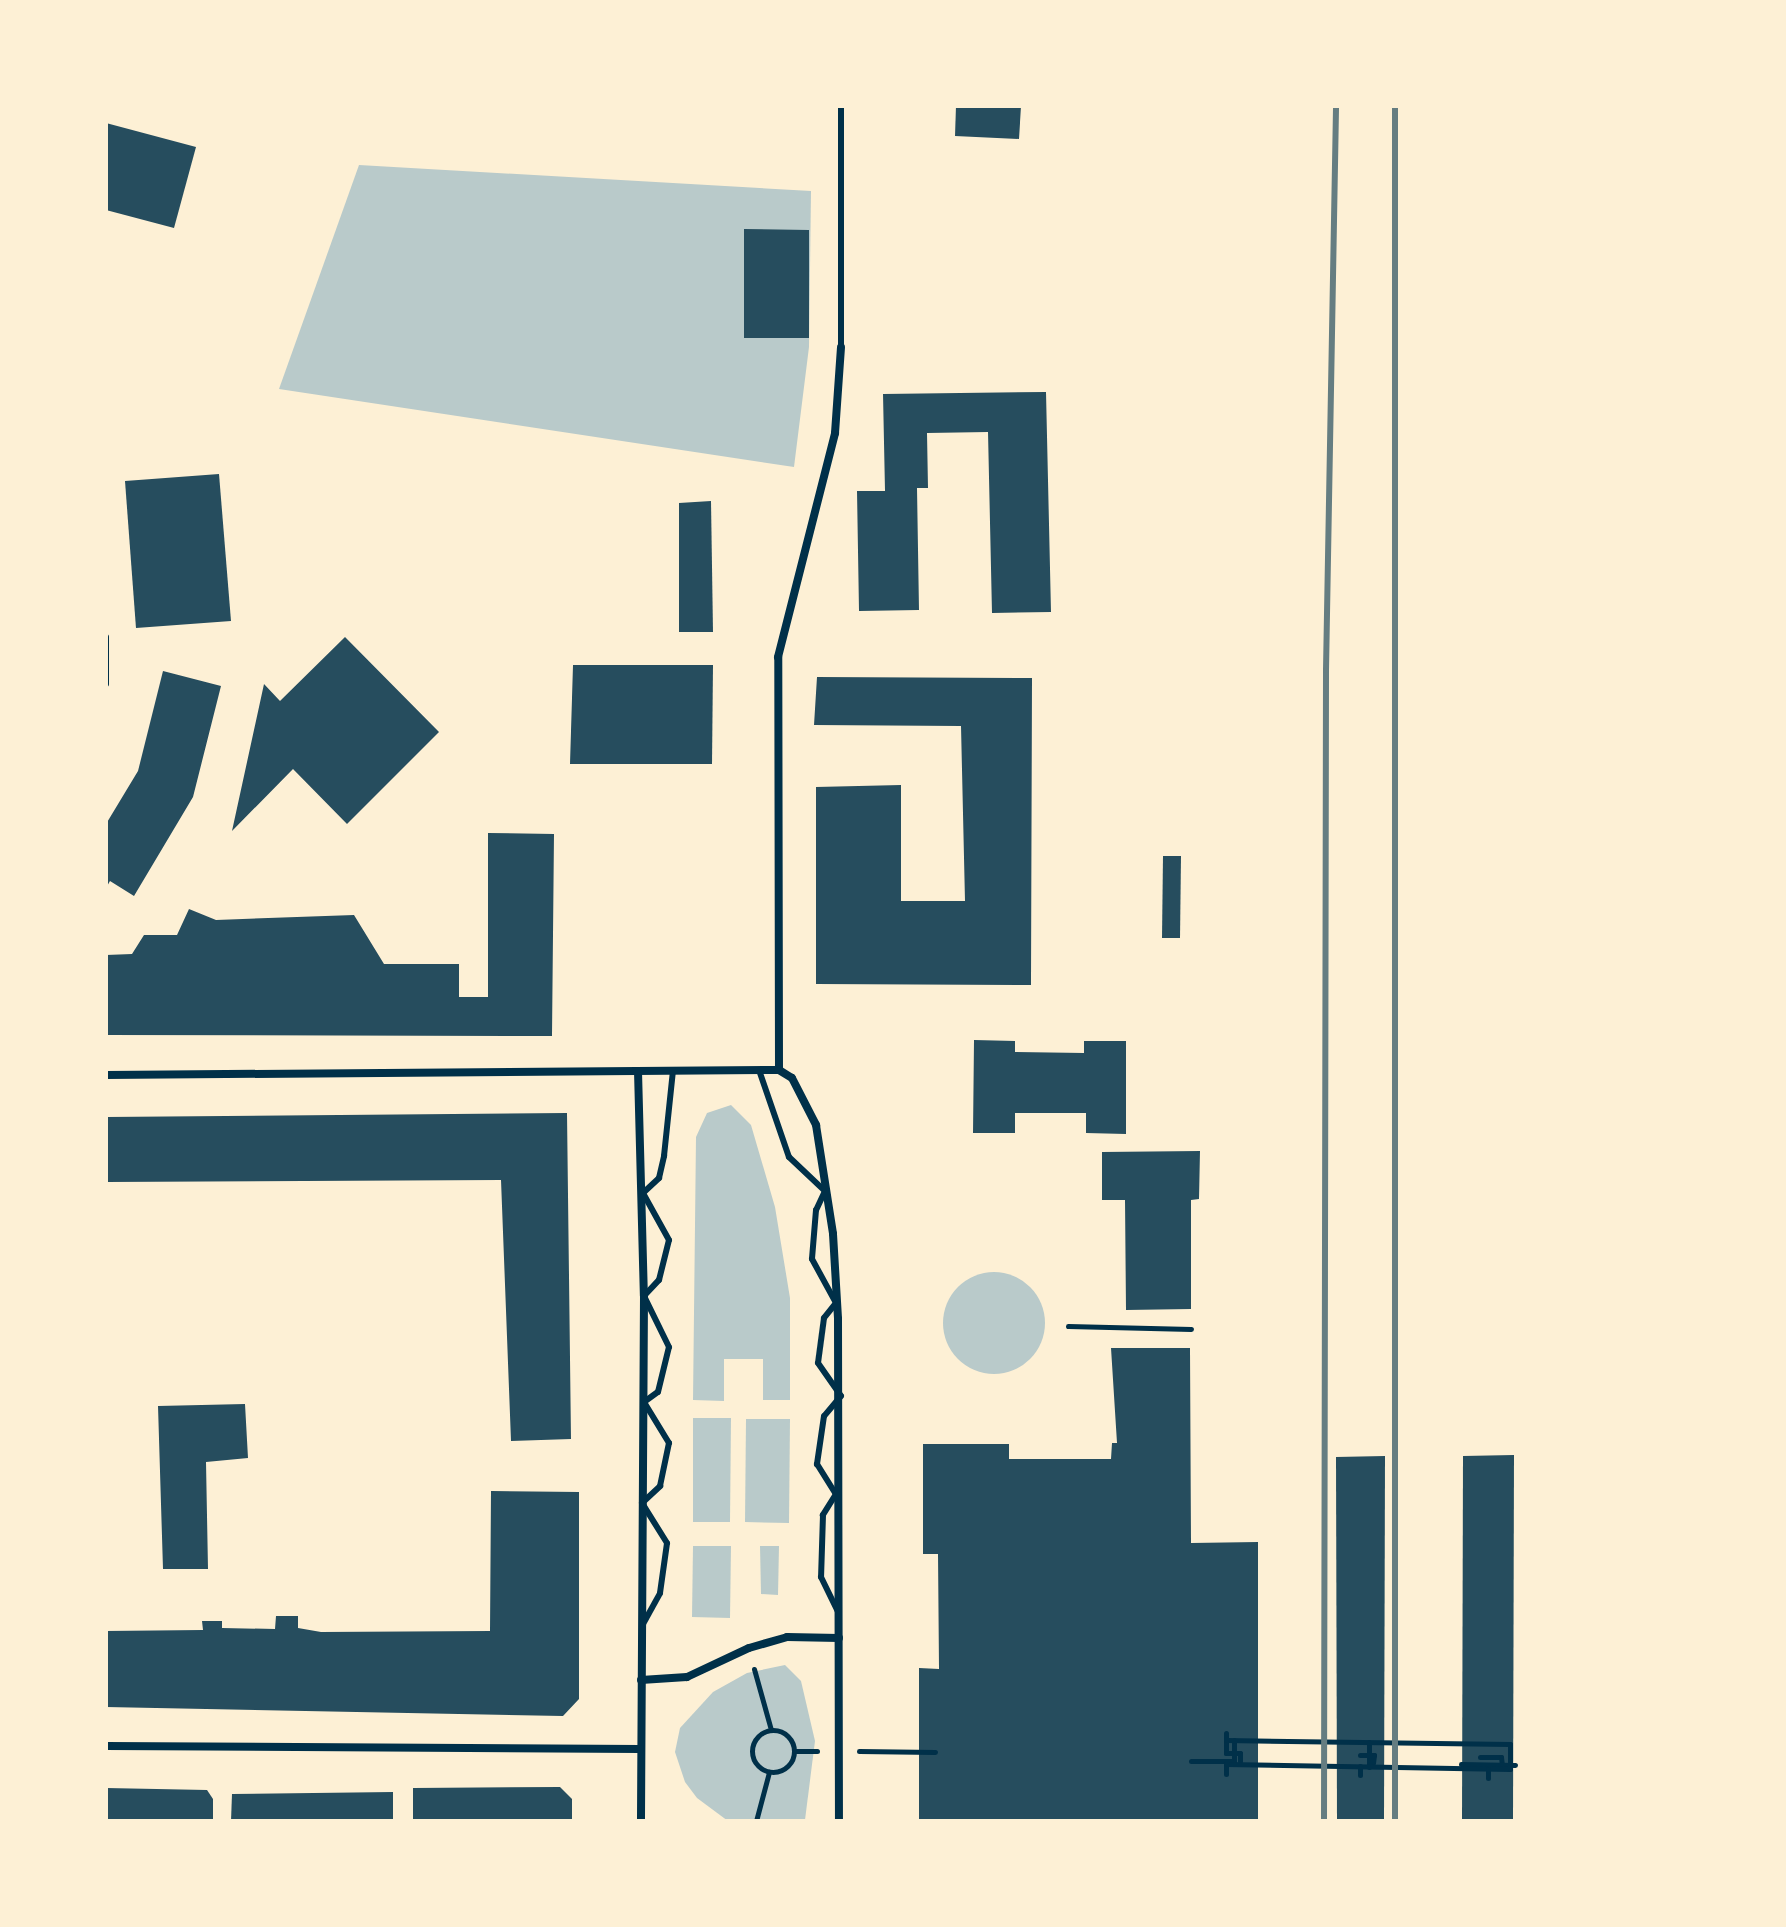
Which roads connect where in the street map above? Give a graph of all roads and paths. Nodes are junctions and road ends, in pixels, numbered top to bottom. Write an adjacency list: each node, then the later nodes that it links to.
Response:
1 (841, 106): 2 (lane)
2 (841, 347): 7 (street)
3 (106, 637): 4 (lane)
4 (106, 684)
5 (673, 1070): 6 (street); 8 (street); 11 (lane)
6 (759, 1070): 7 (street); 10 (lane)
7 (779, 1070): 10 (street)
8 (638, 1071): 9 (street); 11 (street)
9 (106, 1075)
10 (825, 1191): 13 (street); 13 (lane)
11 (643, 1193): 12 (street); 12 (lane)
12 (644, 1296): 17 (street); 17 (lane)
13 (836, 1303): 16 (street); 16 (lane)
14 (1068, 1326): 15 (path)
15 (1191, 1329)
16 (841, 1396): 18 (street); 18 (lane)
17 (644, 1402): 19 (street); 19 (lane)
18 (836, 1494): 20 (street); 20 (lane)
19 (642, 1503): 21 (street); 21 (lane)
20 (838, 1612): 22 (street)
21 (641, 1627): 24 (street)
22 (839, 1638): 23 (street); 51 (street)
23 (749, 1648): 24 (street); 25 (path)
24 (641, 1680): 29 (street)
25 (771, 1730): 45 (path); 45 (path)
26 (1369, 1742): 27 (path); 35 (path); 39 (path)
27 (1480, 1744): 32 (path); 44 (path)
28 (106, 1746): 29 (street)
29 (640, 1749): 49 (street)
30 (935, 1752): 31 (path)
31 (914, 1753)
32 (1480, 1757): 40 (path); 43 (path)
33 (1191, 1761): 35 (path)
34 (1260, 1761): 35 (path)
35 (1237, 1763): 42 (path); 46 (path)
36 (1334, 1763): 39 (path)
37 (1387, 1764): 39 (path)
38 (1461, 1764): 40 (path)
39 (1371, 1765): 42 (path); 43 (path)
40 (1502, 1765): 41 (path)
41 (1515, 1765)
42 (1360, 1766): 47 (path)
43 (1480, 1768): 44 (path)
44 (1488, 1769): 48 (path)
45 (769, 1772): 50 (path)
46 (1226, 1774)
47 (1360, 1775)
48 (1488, 1778)
49 (641, 1821)
50 (756, 1821)
51 (839, 1821)

